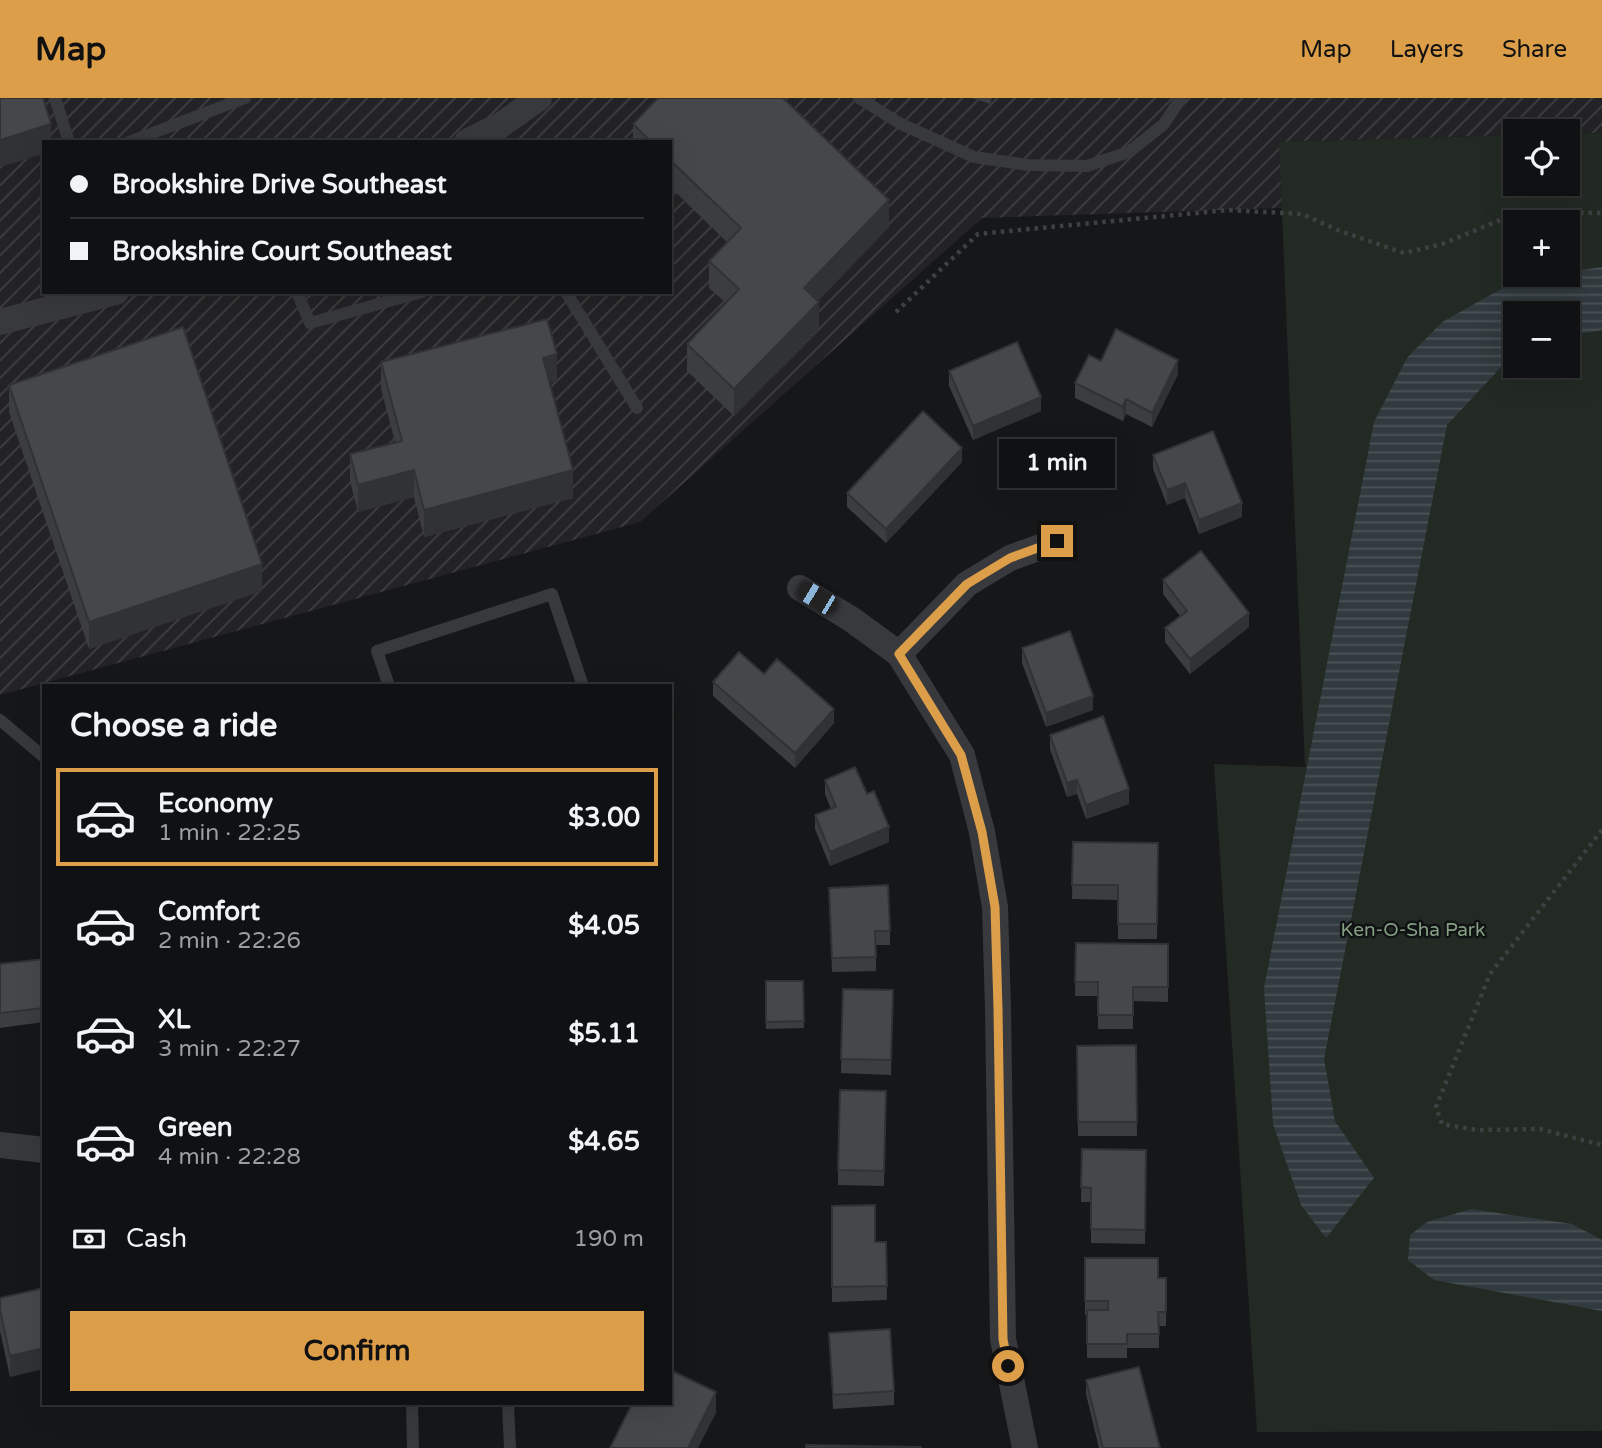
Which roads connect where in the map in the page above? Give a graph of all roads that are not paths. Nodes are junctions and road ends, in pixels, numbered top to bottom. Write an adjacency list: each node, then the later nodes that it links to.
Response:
1 (55, 98): 6 (lane)
2 (245, 98): 7 (lane)
3 (538, 98): 8 (street)
4 (859, 98): 5 (lane)
5 (1181, 98)
6 (68, 140)
7 (134, 140)
8 (473, 140)
9 (107, 294): 13 (street)
10 (298, 294): 11 (lane)
11 (415, 294)
12 (567, 294): 14 (lane)
13 (0, 322)
14 (637, 408)
15 (1057, 541): 17 (street)
16 (800, 588): 17 (street)
17 (899, 654): 28 (street)
18 (387, 684): 19 (lane)
19 (582, 684)
20 (0, 720): 21 (lane)
21 (42, 755)
22 (0, 1145): 23 (street)
23 (42, 1150)
24 (412, 1405): 26 (lane)
25 (508, 1405): 27 (lane)
26 (413, 1448)
27 (510, 1448)
28 (1025, 1448)

